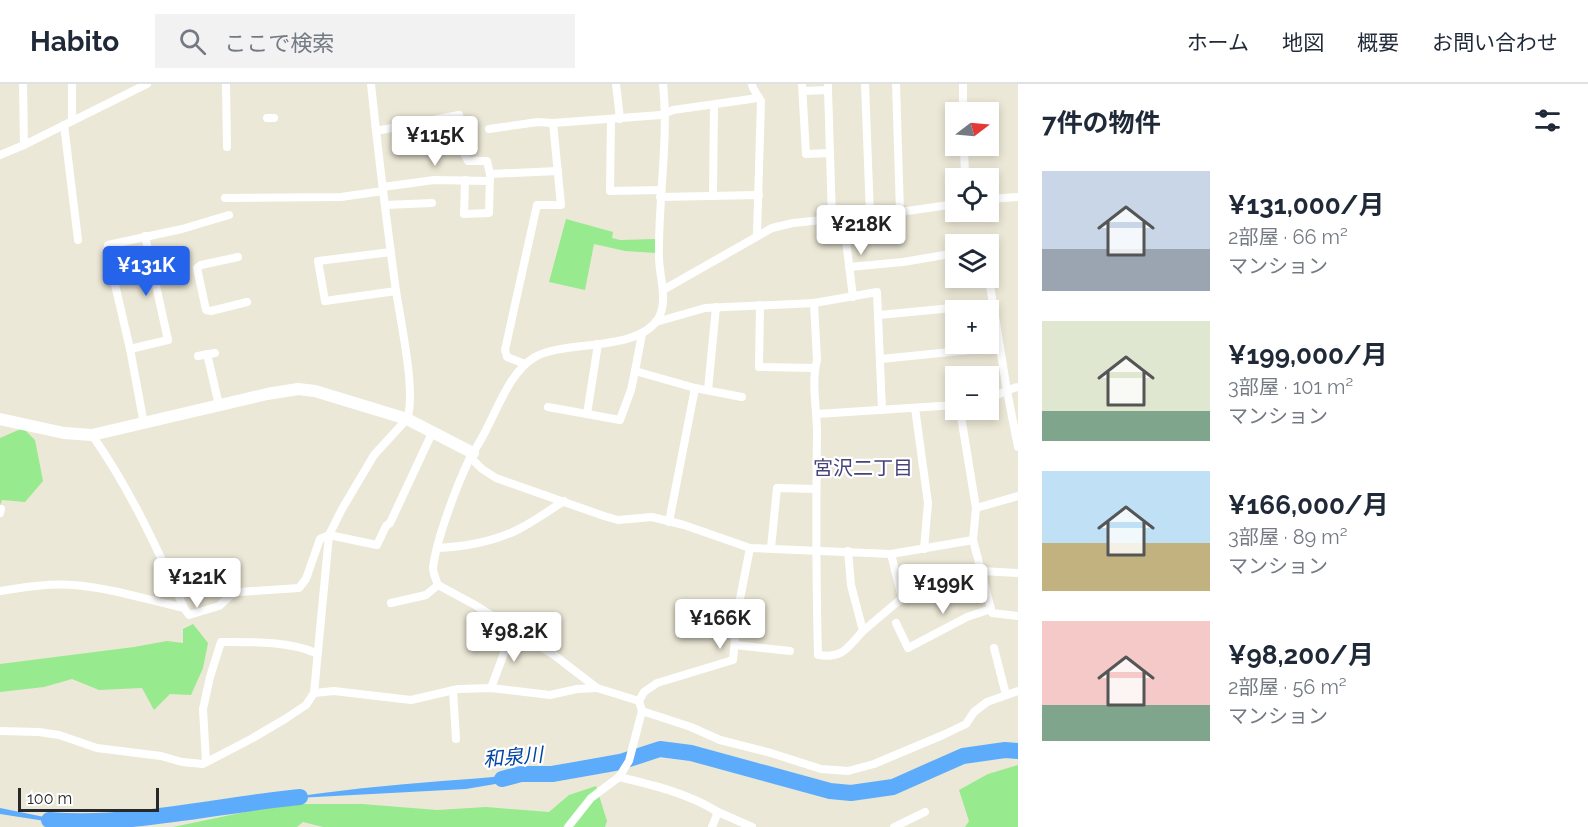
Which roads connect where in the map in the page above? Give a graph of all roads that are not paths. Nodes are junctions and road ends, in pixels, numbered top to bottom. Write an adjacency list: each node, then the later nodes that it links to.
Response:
1 (23, 84): 24 (street)
2 (72, 84): 19 (street)
3 (147, 84): 19 (street)
4 (226, 84): 25 (street)
5 (371, 84): 23 (street)
6 (616, 84): 18 (street)
7 (663, 84): 17 (street)
8 (752, 84): 14 (street)
9 (865, 84): 43 (street)
10 (896, 84): 41 (street)
11 (963, 84): 15 (street)
12 (803, 87): 13 (street); 26 (street)
13 (828, 87): 26 (street)
14 (758, 98): 16 (street); 33 (street)
15 (963, 102)
16 (714, 105): 17 (street); 34 (street)
17 (666, 112): 18 (street); 32 (street)
18 (616, 119): 20 (street); 32 (street)
19 (72, 121): 21 (street)
20 (553, 123): 22 (street); 28 (street)
21 (64, 125): 24 (street); 48 (street)
22 (489, 129)
23 (376, 131): 29 (street); 31 (street)
24 (24, 146): 27 (street)
25 (227, 147)
26 (830, 153): 45 (street)
27 (0, 155)
28 (558, 171): 29 (street); 70 (street)
29 (490, 178): 30 (street); 30 (street)
30 (465, 180): 31 (street)
31 (383, 189): 36 (street); 39 (street)
32 (660, 194): 34 (street); 53 (street)
33 (759, 195): 34 (street); 46 (street)
34 (713, 196)
35 (1018, 197): 37 (street)
36 (225, 198)
37 (999, 198)
38 (432, 203): 39 (street)
39 (385, 205): 49 (street)
40 (945, 206): 41 (street)
41 (900, 213): 43 (street)
42 (229, 215): 47 (street)
43 (870, 215): 44 (street)
44 (843, 217): 45 (street); 52 (street)
45 (832, 218): 46 (street)
46 (757, 234): 53 (street)
47 (145, 236): 67 (street); 67 (street)
48 (78, 240)
49 (391, 252): 54 (street); 54 (street)
50 (945, 255): 52 (street)
51 (238, 257): 56 (street)
52 (849, 267): 55 (street)
53 (663, 290): 62 (street)
54 (396, 291): 87 (street)
55 (853, 297): 57 (street); 61 (street)
56 (247, 302)
57 (814, 303): 58 (street); 71 (street)
58 (760, 304): 59 (street); 71 (street)
59 (716, 307): 62 (street); 75 (street)
60 (945, 309): 61 (street)
61 (879, 315): 69 (street)
62 (656, 322): 63 (street)
63 (642, 334): 65 (street); 72 (street)
64 (999, 340): 66 (street)
65 (598, 344): 70 (street); 84 (street)
66 (1000, 347): 69 (street); 76 (street)
67 (130, 349): 89 (street)
68 (207, 354): 79 (street)
69 (881, 359): 83 (street)
70 (525, 364): 93 (street)
71 (815, 368): 85 (street)
72 (634, 371): 74 (street); 84 (street)
73 (1018, 387): 76 (street)
74 (695, 388): 75 (street); 98 (street)
75 (708, 390): 78 (street)
76 (1007, 391): 77 (street); 92 (street)
77 (999, 396)
78 (742, 397)
79 (219, 405): 87 (street); 89 (street)
80 (945, 406): 82 (street)
81 (548, 407): 84 (street)
82 (915, 408): 83 (street); 105 (street)
83 (882, 410): 85 (street)
84 (587, 414)
85 (817, 414): 94 (street)
86 (0, 419): 91 (street)
87 (407, 419): 90 (street); 99 (street)
88 (962, 420): 97 (street)
89 (144, 424): 91 (street)
90 (433, 432): 93 (street); 99 (street)
91 (92, 435): 113 (street)
92 (1018, 447)
93 (472, 455): 96 (street); 103 (street)
94 (816, 489): 102 (street); 104 (street)
95 (1018, 496): 97 (street)
96 (564, 501): 98 (street); 103 (street)
97 (976, 508): 100 (street)
98 (669, 522): 101 (street)
99 (329, 535): 113 (street); 122 (street)
100 (973, 540): 105 (street); 108 (street)
101 (750, 548): 102 (street); 119 (street)
102 (771, 548): 104 (street)
103 (437, 549): 110 (street)
104 (816, 549): 106 (street); 118 (street)
105 (924, 549): 107 (street)
106 (848, 551): 107 (street); 118 (street)
107 (891, 554): 118 (street)
108 (981, 571): 109 (street); 114 (street)
109 (1018, 573)
110 (438, 585): 112 (street); 117 (street)
111 (0, 591): 113 (street)
112 (391, 603)
113 (184, 608)
114 (991, 609): 115 (street); 116 (street)
115 (1018, 616)
116 (896, 623)
117 (513, 629): 123 (street); 124 (street)
118 (863, 631)
119 (735, 645): 121 (street); 129 (street)
120 (994, 648): 128 (street)
121 (790, 651)
122 (316, 653): 127 (street); 133 (street)
123 (491, 688): 124 (street); 125 (street)
124 (597, 688): 129 (street)
125 (453, 690): 127 (street); 132 (street)
126 (1018, 691): 128 (street)
127 (314, 693): 133 (street)
128 (1006, 695): 130 (street)
129 (639, 701): 130 (street)
130 (642, 711): 134 (street)
131 (0, 731): 133 (street)
132 (456, 739)
133 (206, 762)
134 (619, 777): 135 (street); 137 (street)
135 (718, 812): 138 (street); 139 (street)
136 (925, 812): 140 (street)
137 (568, 827)
138 (712, 827)
139 (752, 827)
140 (894, 827)

